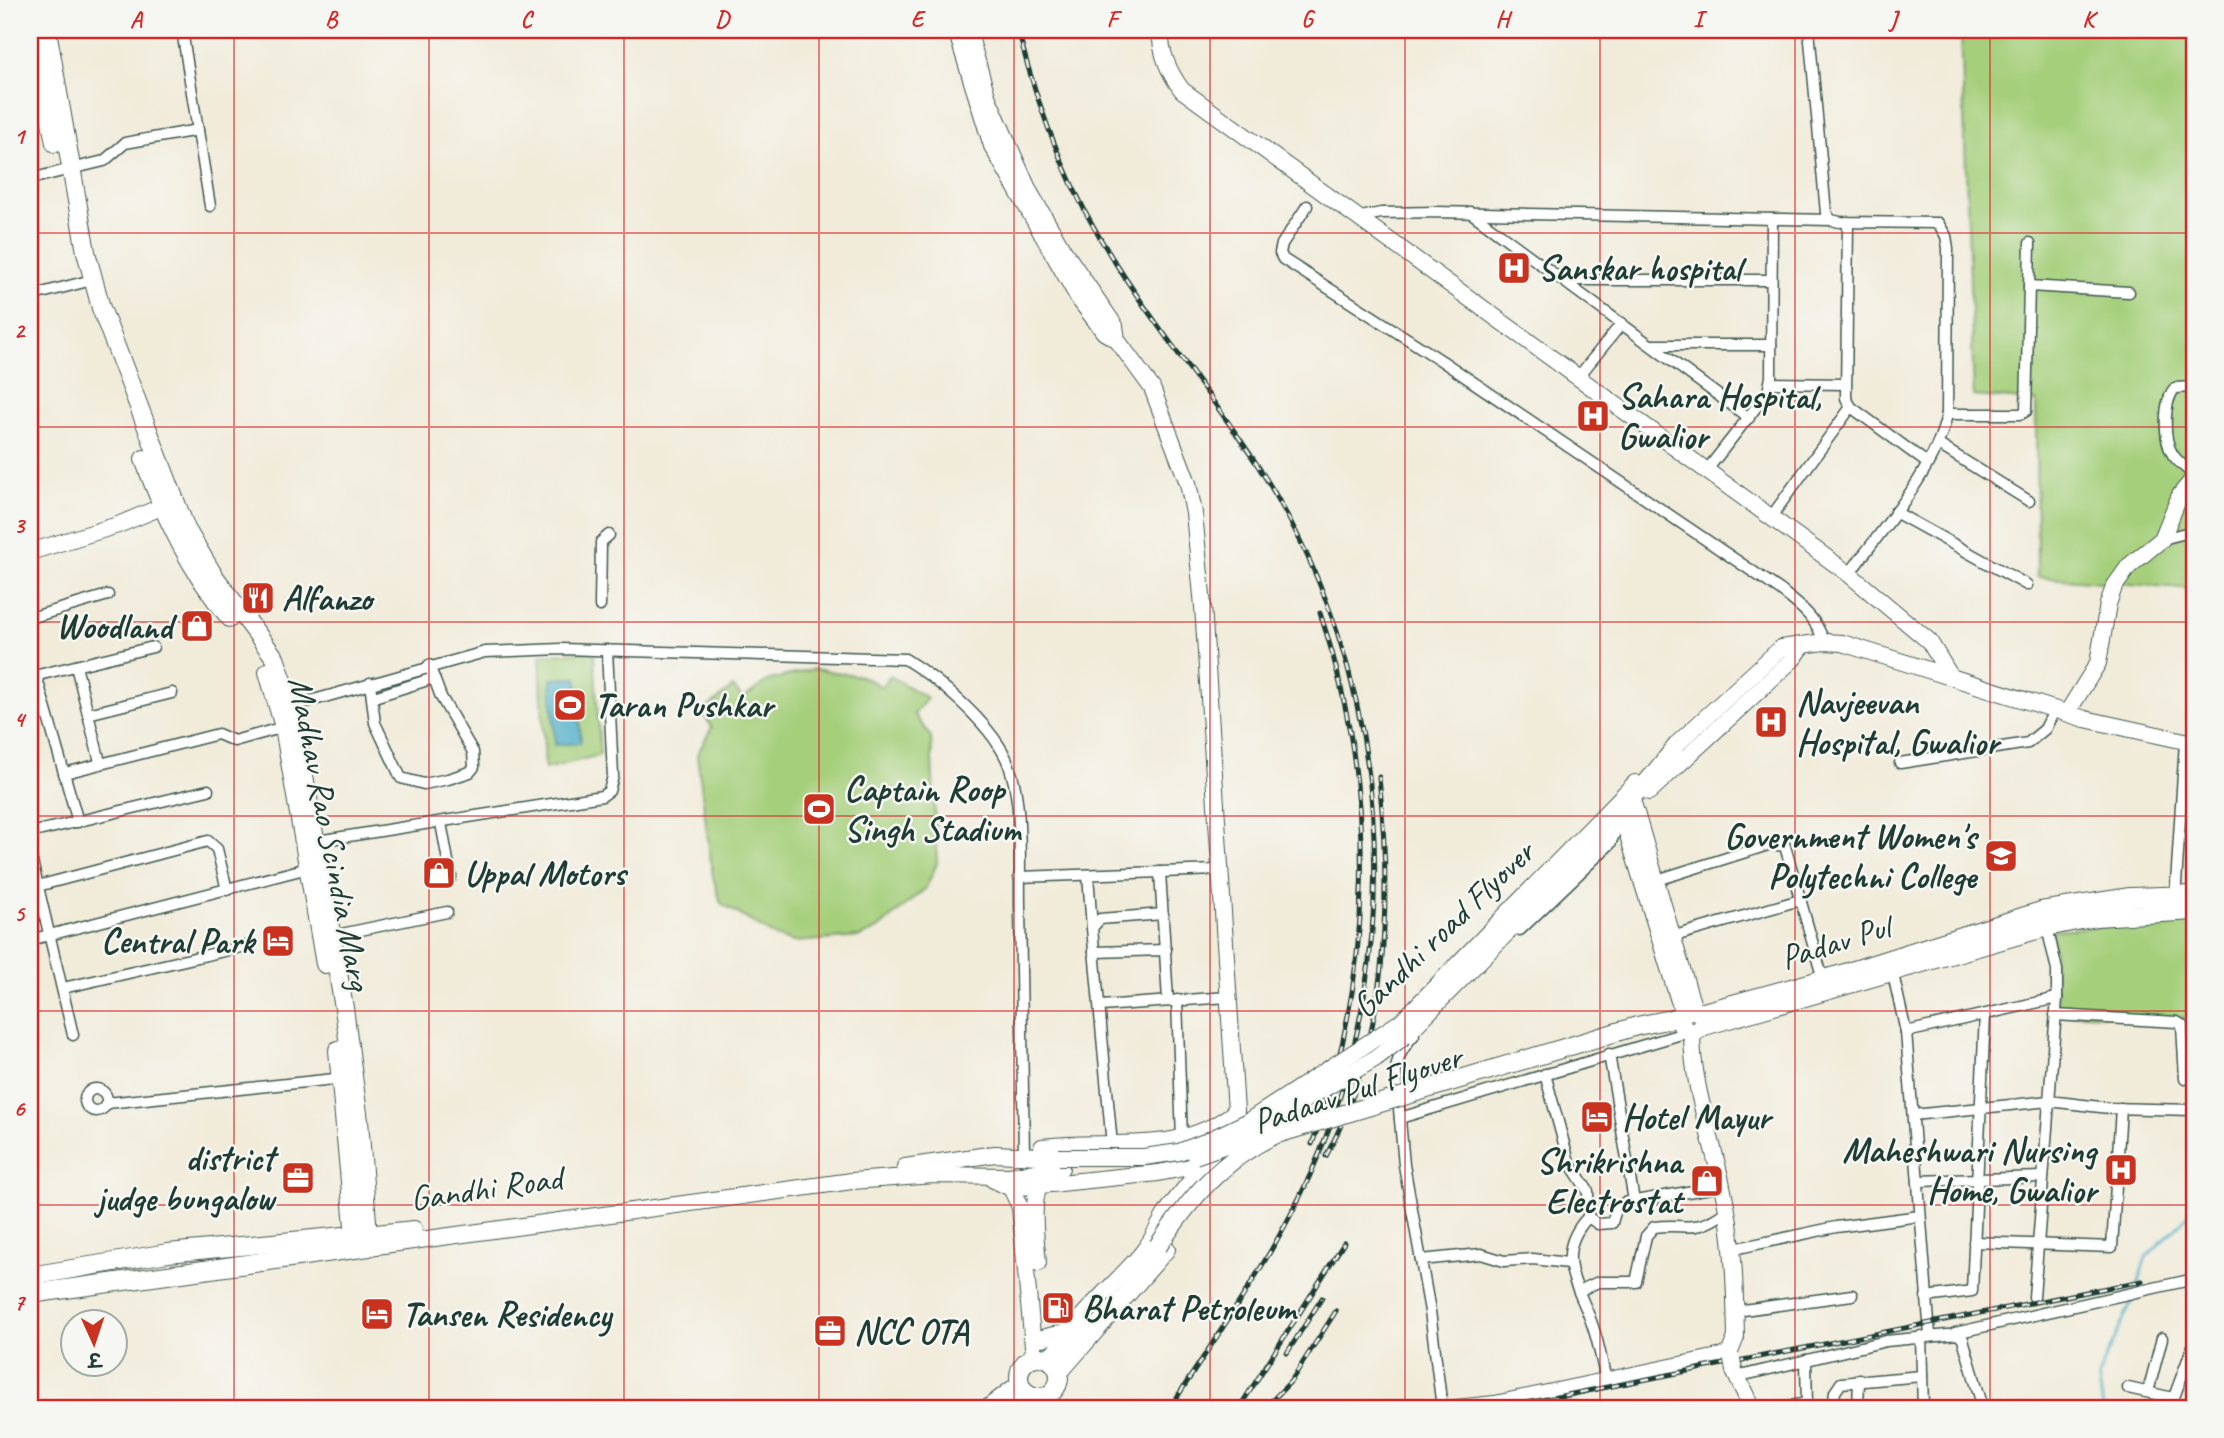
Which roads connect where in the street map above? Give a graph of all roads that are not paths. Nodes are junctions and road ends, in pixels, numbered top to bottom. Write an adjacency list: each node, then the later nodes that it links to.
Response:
1 (34, 30): 8 (main road, Madhav Rao Scindia Marg)
2 (47, 30): 10 (main road, Madhav Rao Scindia Marg)
3 (182, 30): 9 (street)
4 (956, 30): 27 (main road)
5 (968, 30): 27 (main road)
6 (1160, 30): 15 (main road)
7 (1809, 30): 17 (street)
8 (35, 66): 10 (main road, Madhav Rao Scindia Marg)
9 (198, 130): 10 (street); 12 (street)
10 (66, 172): 11 (street); 22 (main road, Madhav Rao Scindia Marg)
11 (30, 179)
12 (210, 206)
13 (1307, 206): 55 (street)
14 (1470, 212): 15 (street); 16 (street); 20 (street)
15 (1361, 217): 30 (main road)
16 (1772, 219): 17 (street); 21 (street)
17 (1831, 220): 18 (street)
18 (1849, 222): 32 (street); 35 (street)
19 (2031, 243): 23 (street)
20 (1564, 280): 21 (street); 26 (street)
21 (1771, 280): 29 (street)
22 (87, 281): 25 (street); 42 (main road, Madhav Rao Scindia Marg)
23 (2029, 286): 24 (street); 35 (street)
24 (2129, 292)
25 (30, 296)
26 (1622, 323): 28 (street); 30 (street)
27 (1117, 340): 86 (main road)
28 (1651, 345): 29 (street); 36 (street)
29 (1771, 345): 31 (street)
30 (1579, 376): 39 (main road)
31 (1770, 383): 32 (street); 36 (street)
32 (1845, 384): 34 (street)
33 (2194, 387): 40 (street)
34 (1851, 407): 38 (street); 44 (street)
35 (1947, 414): 37 (street)
36 (1749, 418): 39 (street)
37 (1939, 445): 38 (street); 41 (street)
38 (1927, 463): 43 (street)
39 (1707, 471): 44 (main road)
40 (2194, 476): 47 (main road)
41 (2029, 501)
42 (167, 504): 48 (main road); 68 (main road, Madhav Rao Scindia Marg)
43 (1895, 512): 49 (street); 50 (street)
44 (1771, 517): 49 (main road)
45 (2194, 531): 47 (street)
46 (609, 535): 52 (street)
47 (2162, 539): 69 (main road)
48 (30, 551)
49 (1849, 574): 54 (main road)
50 (2027, 586)
51 (108, 596): 53 (street)
52 (600, 606)
53 (30, 618)
54 (1920, 632): 59 (main road); 62 (main road)
55 (1824, 642): 57 (main road); 59 (main road)
56 (153, 646): 61 (street)
57 (1802, 647): 72 (main road); 78 (main road)
58 (607, 650): 60 (street); 80 (street); 90 (street)
59 (1895, 660): 62 (main road)
60 (429, 665): 64 (street); 65 (street)
61 (76, 666): 63 (street); 70 (street)
62 (1949, 674): 69 (main road)
63 (33, 676): 76 (street)
64 (434, 678): 67 (street); 67 (street)
65 (370, 683): 67 (street); 68 (street)
66 (173, 692): 70 (street)
67 (374, 697)
68 (286, 708): 71 (main road, Madhav Rao Scindia Marg); 83 (main road, Madhav Rao Scindia Marg)
69 (2061, 711): 73 (main road); 75 (street)
70 (88, 714): 74 (street)
71 (284, 727): 74 (street); 83 (main road, Madhav Rao Scindia Marg)
72 (1678, 743): 78 (main road); 81 (main road, Gandhi road Flyover)
73 (2190, 743): 96 (street)
74 (100, 762): 76 (street)
75 (1900, 763)
76 (65, 773): 79 (street)
77 (208, 790): 79 (street)
78 (1628, 811): 81 (main road, Gandhi road Flyover); 91 (main road); 118 (main road); 132 (street)
79 (78, 822): 82 (street)
80 (441, 823): 83 (street); 89 (street)
81 (1600, 827): 136 (main road, Gandhi road Flyover, bridge)
82 (30, 833)
83 (310, 842): 85 (main road, Madhav Rao Scindia Marg); 103 (main road, Madhav Rao Scindia Marg)
84 (30, 853): 92 (street)
85 (308, 869): 93 (street); 103 (main road, Madhav Rao Scindia Marg)
86 (1218, 870): 87 (street); 112 (main road)
87 (1160, 872): 88 (street); 99 (street)
88 (1088, 875): 90 (street); 101 (street)
89 (451, 877)
90 (1019, 877): 135 (street)
91 (1654, 881): 95 (street); 104 (main road)
92 (34, 887): 93 (street); 102 (street)
93 (227, 890): 102 (street)
94 (2194, 895): 96 (main road, Padav Pul)
95 (1800, 900): 104 (street); 110 (street)
96 (2175, 904): 97 (main road, Padav Pul); 100 (main road, Padav Pul); 110 (main road, Padav Pul)
97 (2194, 911)
98 (447, 912): 103 (street)
99 (1163, 914): 101 (street); 107 (street)
100 (2047, 927): 109 (main road, Padav Pul); 113 (street)
101 (1092, 928): 108 (street)
102 (50, 934): 105 (street); 111 (street)
103 (327, 937): 123 (main road, Madhav Rao Scindia Marg)
104 (1671, 937): 118 (main road)
105 (30, 940)
106 (246, 946): 111 (street)
107 (1166, 950): 108 (street); 114 (street)
108 (1094, 952): 115 (street)
109 (1893, 974): 110 (main road, Padav Pul); 119 (street)
110 (1825, 986): 118 (main road, Padav Pul)
111 (63, 988): 120 (street)
112 (1228, 997): 114 (street); 130 (main road)
113 (2057, 998): 116 (street); 117 (street)
114 (1172, 1000): 115 (street); 133 (street)
115 (1101, 1006): 134 (street)
116 (1985, 1015): 119 (street); 127 (street)
117 (2055, 1015): 124 (street); 125 (street)
118 (1690, 1021): 121 (street); 143 (main road); 154 (main road, Padaav Pul Flyover, bridge)
119 (1906, 1032): 131 (street)
120 (73, 1035)
121 (1609, 1054): 122 (street); 146 (street)
122 (1545, 1074): 132 (street); 149 (street)
123 (347, 1077): 126 (street); 145 (main road, Madhav Rao Scindia Marg); 151 (main road, Madhav Rao Scindia Marg)
124 (2185, 1079)
125 (2049, 1101): 127 (street); 128 (street); 140 (street)
126 (107, 1103)
127 (1979, 1107): 131 (street); 139 (street)
128 (2121, 1108): 129 (street); 153 (street)
129 (2194, 1110)
130 (1236, 1111): 133 (main road); 137 (main road)
131 (1913, 1115): 141 (street)
132 (1400, 1118): 156 (street)
133 (1182, 1139): 134 (main road)
134 (1112, 1145): 135 (main road)
135 (1024, 1155): 136 (main road, Gandhi road Flyover); 151 (main road, Gandhi Road)
136 (1057, 1164): 138 (main road); 142 (main road)
137 (1200, 1165): 142 (main road); 170 (main road)
138 (988, 1177): 144 (main road); 151 (main road)
139 (1977, 1177): 140 (street); 141 (street); 152 (street)
140 (2043, 1177): 153 (street)
141 (1918, 1181): 148 (street)
142 (1039, 1184): 144 (main road); 168 (main road)
143 (1722, 1186): 146 (street); 147 (main road)
144 (1011, 1188): 173 (main road)
145 (351, 1198): 150 (main road); 151 (main road, Madhav Rao Scindia Marg)
146 (1634, 1201): 149 (street)
147 (1727, 1211): 155 (main road); 160 (street)
148 (1920, 1216): 155 (street); 163 (street)
149 (1588, 1217): 157 (street)
150 (320, 1240): 151 (main road, Gandhi Road); 158 (main road, Gandhi Road)
151 (362, 1241): 161 (main road)
152 (1974, 1242): 153 (street); 163 (street)
153 (2037, 1244): 164 (street)
154 (1162, 1248): 170 (main road, Padaav Pul Flyover); 173 (main road, Padaav Pul Flyover)
155 (1734, 1249): 165 (main road)
156 (1421, 1260): 157 (street); 185 (street)
157 (1568, 1263): 160 (street)
158 (30, 1276)
159 (2194, 1279): 166 (street)
160 (1578, 1291): 177 (street)
161 (30, 1294)
162 (1852, 1295): 165 (street)
163 (1926, 1297): 167 (street)
164 (2034, 1297)
165 (1736, 1311): 174 (main road)
166 (1953, 1333): 167 (street); 192 (street)
167 (1926, 1336): 172 (street); 175 (street)
168 (1042, 1338): 170 (main road); 173 (main road)
169 (2162, 1338): 180 (street)
170 (1064, 1339): 173 (main road)
171 (2194, 1343): 181 (street)
172 (1806, 1360): 174 (street); 182 (street)
173 (1046, 1361): 179 (main road); 179 (main road)
174 (1733, 1365): 177 (main road); 187 (main road)
175 (1922, 1376): 176 (street); 191 (street)
176 (1859, 1380): 189 (street); 190 (street)
177 (1606, 1381): 186 (main road)
178 (2128, 1388): 180 (street)
179 (1025, 1389): 183 (main road); 184 (main road)
180 (2148, 1392): 181 (street)
181 (2172, 1403)
182 (1807, 1406): 188 (street)
183 (989, 1408)
184 (1012, 1408)
185 (1442, 1408)
186 (1456, 1408)
187 (1752, 1408)
188 (1781, 1408)
189 (1833, 1408)
190 (1858, 1408)
191 (1923, 1408)
192 (1983, 1408)

